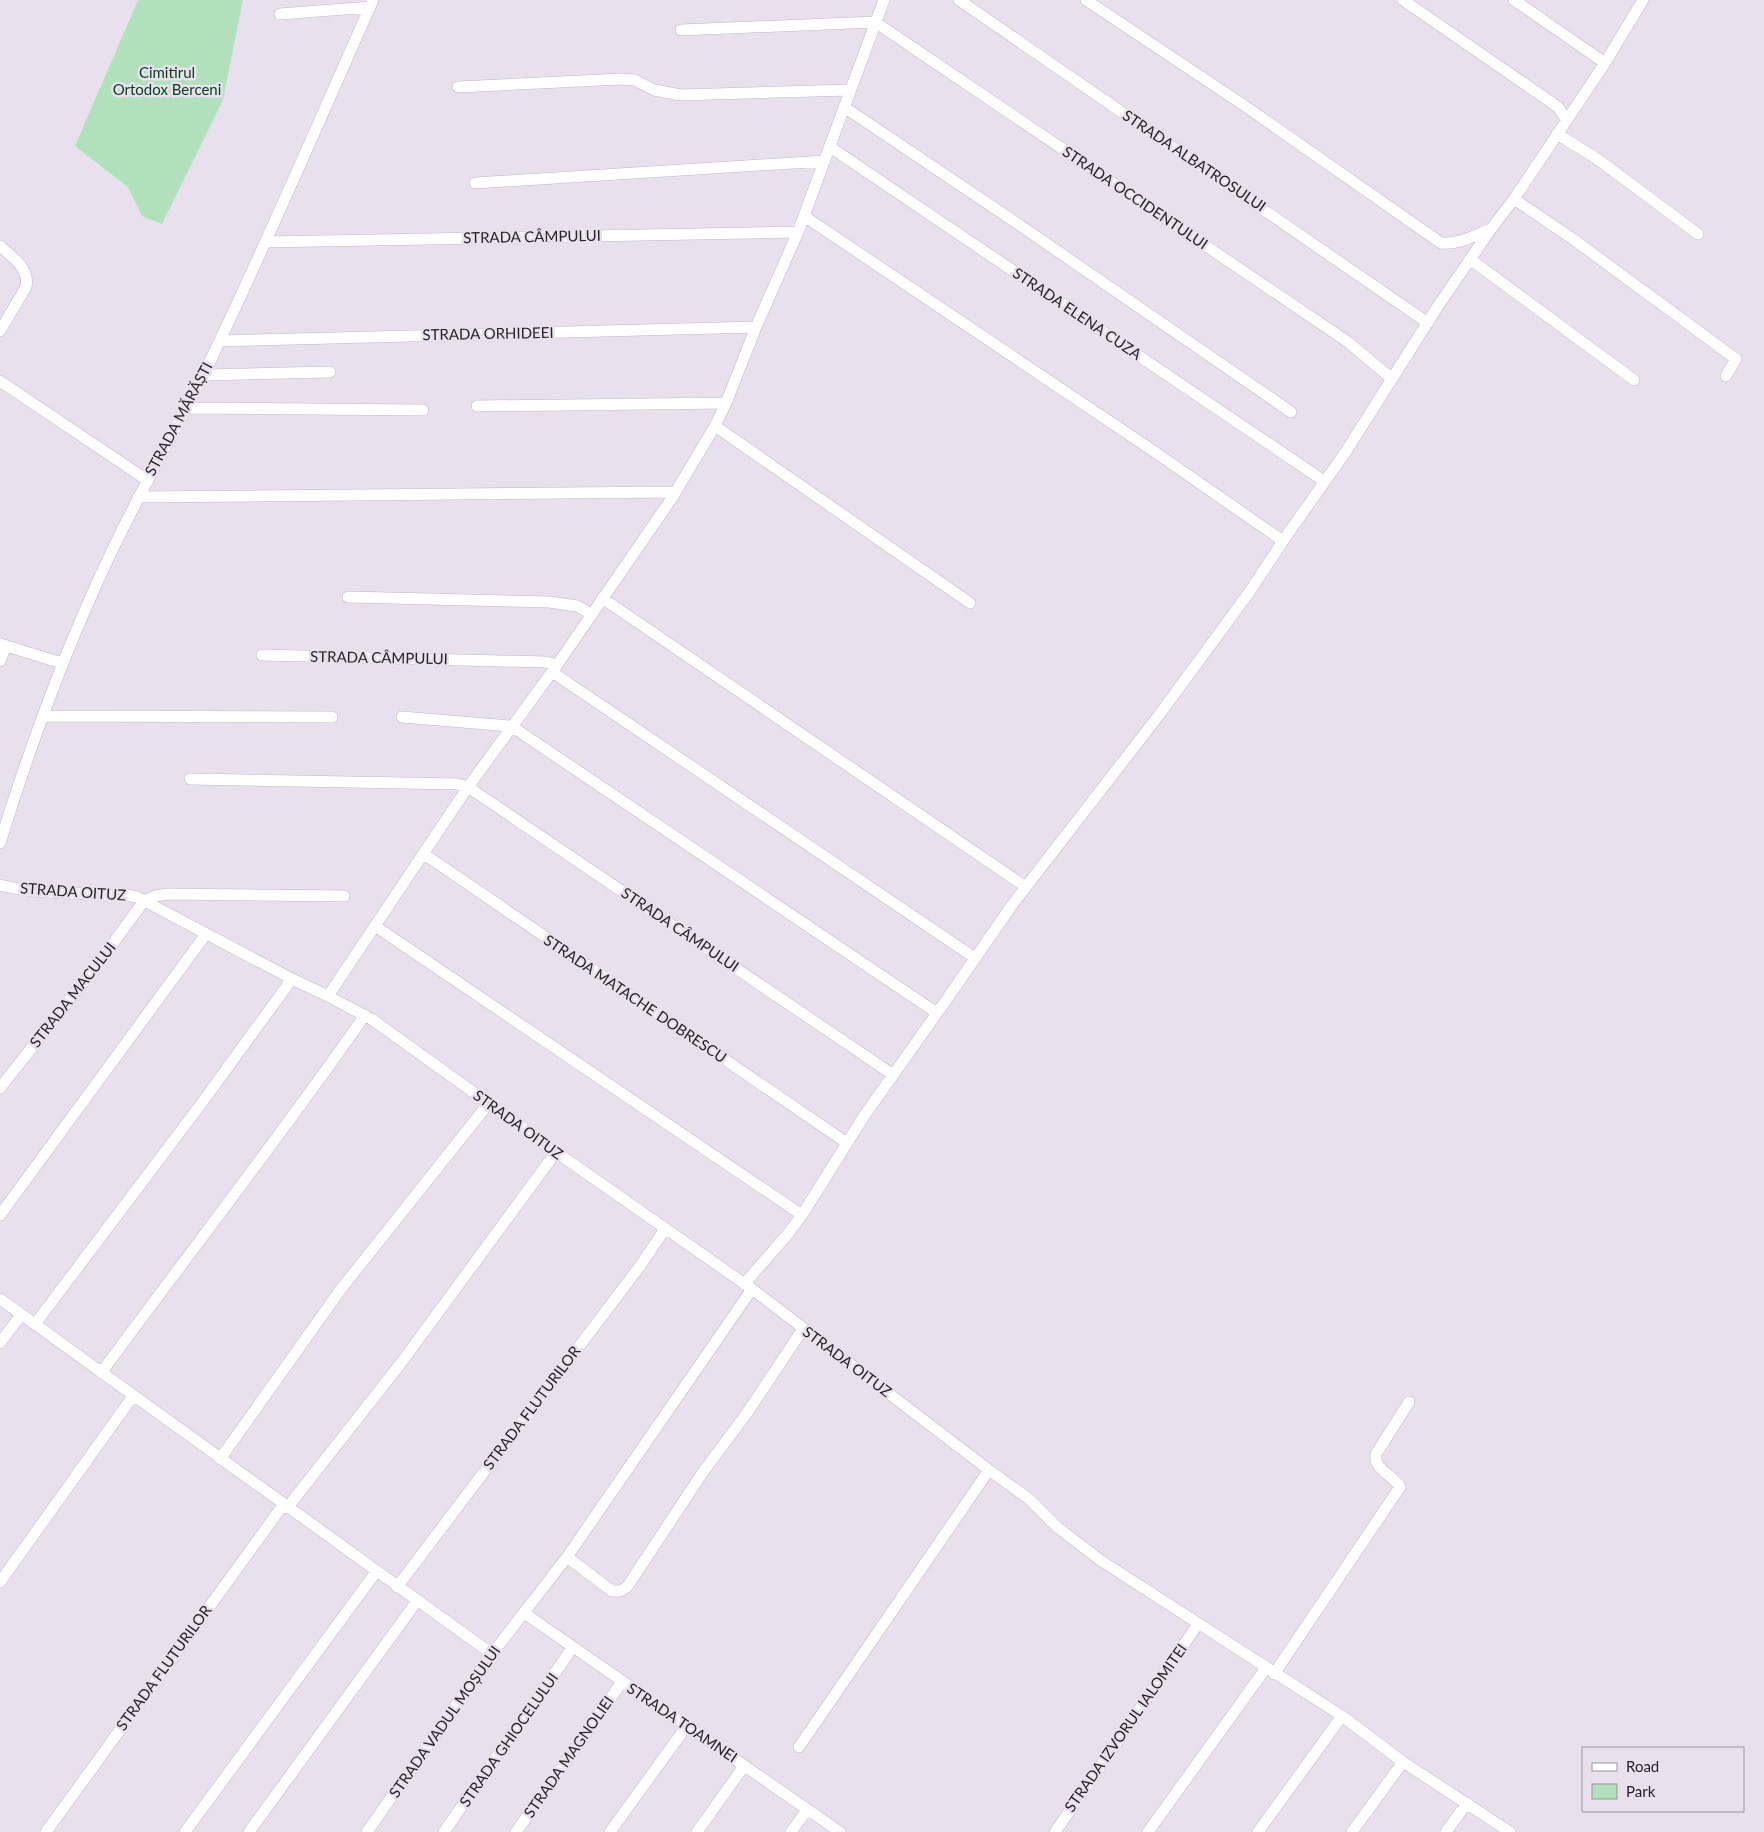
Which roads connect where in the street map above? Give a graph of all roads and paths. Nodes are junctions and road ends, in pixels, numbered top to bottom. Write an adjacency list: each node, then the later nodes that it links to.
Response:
1 (884, 0): 9 (street)
2 (959, 0): 28 (street, STRADA ALBATROSULUI)
3 (1086, 0): 22 (street)
4 (1403, 0): 15 (street)
5 (1514, 0): 11 (street)
6 (1643, 0): 11 (street, STRADA VADUL MOȘULUI)
7 (372, 3): 8 (street); 25 (street, STRADA MĂRĂȘTI)
8 (280, 14)
9 (875, 22): 10 (street); 13 (street); 35 (street, STRADA OCCIDENTULUI)
10 (682, 30)
11 (1605, 63): 15 (street, STRADA VADUL MOȘULUI)
12 (458, 86): 13 (street)
13 (850, 90): 14 (street)
14 (844, 108): 17 (street); 42 (street)
15 (1566, 119): 16 (street, STRADA VADUL MOȘULUI)
16 (1557, 134): 20 (street, STRADA VADUL MOȘULUI); 24 (street)
17 (830, 147): 18 (street); 45 (street, STRADA ELENA CUZA)
18 (825, 161): 19 (street); 21 (street)
19 (474, 183)
20 (1514, 199): 22 (street, STRADA VADUL MOȘULUI); 34 (street)
21 (804, 216): 23 (street); 48 (street)
22 (1491, 229): 27 (street, STRADA VADUL MOȘULUI)
23 (798, 232): 25 (street, STRADA CÂMPULUI); 29 (street)
24 (1698, 234)
25 (266, 242): 31 (street, STRADA MĂRĂȘTI)
26 (0, 246): 30 (street)
27 (1470, 259): 28 (street, STRADA VADUL MOȘULUI); 36 (street)
28 (1428, 323): 35 (street, STRADA VADUL MOȘULUI)
29 (756, 327): 31 (street, STRADA ORHIDEEI); 38 (street)
30 (0, 331)
31 (220, 341): 33 (street, STRADA MĂRĂȘTI)
32 (330, 372): 33 (street)
33 (203, 375): 40 (street, STRADA MĂRĂȘTI)
34 (1726, 376)
35 (1392, 378): 45 (street, STRADA VADUL MOȘULUI)
36 (1634, 380)
37 (0, 381): 44 (street)
38 (726, 403): 39 (street); 43 (street)
39 (477, 406)
40 (186, 408): 41 (street); 44 (street, STRADA MĂRĂȘTI)
41 (423, 410)
42 (1291, 412)
43 (715, 426): 46 (street); 51 (street)
44 (147, 480): 47 (street, STRADA MĂRĂȘTI)
45 (1324, 481): 48 (street, STRADA VADUL MOȘULUI)
46 (675, 492): 47 (street); 50 (street)
47 (138, 497): 56 (street, STRADA MĂRĂȘTI)
48 (1283, 541): 67 (street, STRADA VADUL MOȘULUI)
49 (348, 596): 52 (street)
50 (602, 598): 52 (street); 67 (street)
51 (970, 603)
52 (591, 614): 57 (street)
53 (3, 645): 55 (street); 56 (street)
54 (262, 655): 57 (street, STRADA CÂMPULUI)
55 (0, 661)
56 (62, 663): 58 (street, STRADA MĂRĂȘTI)
57 (554, 669): 61 (street); 72 (street)
58 (43, 716): 60 (street); 64 (street, STRADA MĂRĂȘTI)
59 (402, 716): 61 (street)
60 (332, 717)
61 (511, 726): 63 (street); 75 (street)
62 (190, 778): 63 (street)
63 (468, 787): 65 (street); 77 (street, STRADA CÂMPULUI)
64 (0, 843)
65 (424, 854): 70 (street); 80 (street, STRADA MATACHE DOBRESCU)
66 (0, 885): 69 (street, STRADA OITUZ)
67 (1026, 887): 72 (street, STRADA VADUL MOȘULUI)
68 (344, 896): 69 (street)
69 (144, 901): 71 (street, STRADA OITUZ); 78 (street, STRADA MACULUI)
70 (375, 926): 74 (street); 83 (street)
71 (206, 934): 73 (street, STRADA OITUZ); 82 (street)
72 (975, 958): 75 (street, STRADA VADUL MOȘULUI)
73 (292, 980): 74 (street, STRADA OITUZ); 88 (street)
74 (328, 996): 76 (street, STRADA OITUZ)
75 (937, 1013): 77 (street, STRADA VADUL MOȘULUI)
76 (365, 1016): 79 (street, STRADA OITUZ); 91 (street)
77 (892, 1074): 80 (street, STRADA VADUL MOȘULUI)
78 (0, 1088)
79 (489, 1104): 81 (street, STRADA OITUZ); 94 (street)
80 (847, 1143): 83 (street, STRADA VADUL MOȘULUI)
81 (556, 1152): 84 (street, STRADA OITUZ); 96 (street, STRADA FLUTURILOR)
82 (0, 1215)
83 (802, 1215): 85 (street, STRADA VADUL MOȘULUI)
84 (665, 1229): 85 (street, STRADA OITUZ); 100 (street, STRADA FLUTURILOR)
85 (748, 1286): 89 (street, STRADA OITUZ); 97 (street, STRADA VADUL MOȘULUI)
86 (0, 1299): 87 (street)
87 (21, 1315): 88 (street); 90 (street)
88 (35, 1324): 91 (street)
89 (804, 1329): 95 (street, STRADA OITUZ); 97 (street)
90 (0, 1344)
91 (101, 1373): 92 (street)
92 (133, 1396): 94 (street); 99 (street)
93 (1410, 1402): 106 (street)
94 (220, 1459): 96 (street)
95 (989, 1470): 103 (street, STRADA OITUZ); 110 (street)
96 (285, 1506): 98 (street); 115 (street, STRADA FLUTURILOR)
97 (567, 1557): 102 (street, STRADA VADUL MOȘULUI)
98 (376, 1572): 100 (street); 116 (street)
99 (0, 1582)
100 (397, 1587): 101 (street)
101 (417, 1601): 105 (street); 117 (street)
102 (524, 1613): 104 (street, STRADA TOAMNEI); 105 (street, STRADA VADUL MOȘULUI)
103 (1198, 1624): 106 (street, STRADA OITUZ); 125 (street, STRADA IZVORUL IALOMITEI)
104 (573, 1647): 107 (street, STRADA TOAMNEI); 119 (street, STRADA GHIOCELULUI)
105 (492, 1654): 118 (street, STRADA VADUL MOȘULUI)
106 (1270, 1671): 108 (street, STRADA OITUZ); 126 (street)
107 (622, 1682): 109 (street, STRADA TOAMNEI); 120 (street, STRADA MAGNOLIEI)
108 (1342, 1716): 111 (street, STRADA OITUZ); 127 (street)
109 (686, 1727): 112 (street, STRADA TOAMNEI); 121 (street)
110 (799, 1747)
111 (1403, 1762): 113 (street, STRADA OITUZ); 128 (street)
112 (744, 1766): 114 (street, STRADA TOAMNEI); 122 (street)
113 (1467, 1803): 129 (street); 130 (street, STRADA OITUZ)
114 (807, 1810): 123 (street); 124 (street, STRADA TOAMNEI)
115 (46, 1832)
116 (185, 1832)
117 (249, 1832)
118 (367, 1832)
119 (444, 1832)
120 (516, 1832)
121 (610, 1832)
122 (697, 1832)
123 (791, 1832)
124 (840, 1832)
125 (1055, 1832)
126 (1148, 1832)
127 (1258, 1832)
128 (1352, 1832)
129 (1446, 1832)
130 (1510, 1832)

